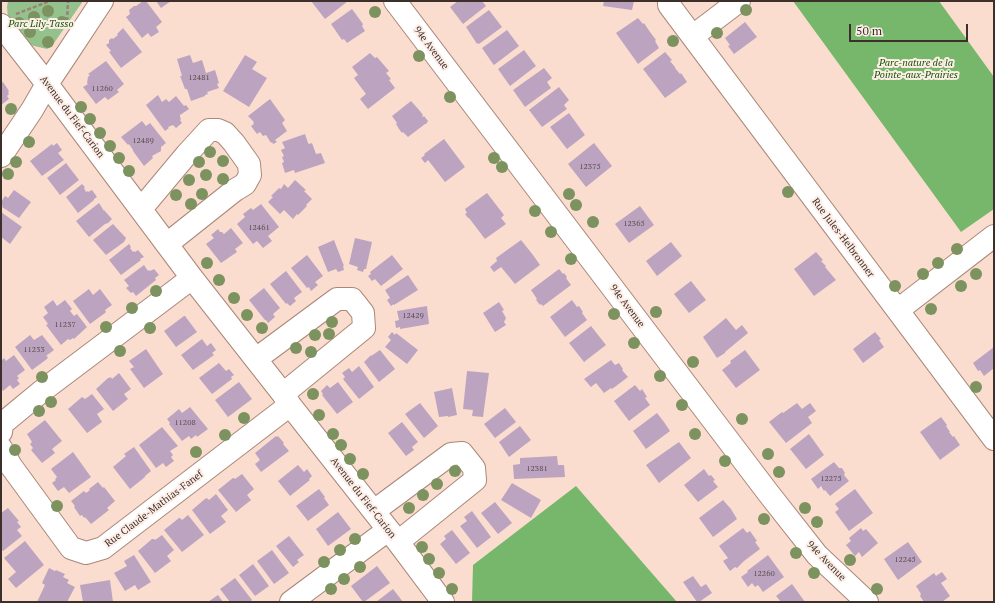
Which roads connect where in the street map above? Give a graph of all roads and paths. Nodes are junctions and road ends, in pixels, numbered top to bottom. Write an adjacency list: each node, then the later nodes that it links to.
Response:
1 (50, 1): 6 (path)
2 (102, 1): 8 (street)
3 (396, 1): 24 (street, 94e Avenue)
4 (669, 1): 7 (street, Rue Jules-Helbronner)
5 (738, 1): 7 (street)
6 (8, 20): 8 (street, Avenue du Fief-Carion)
7 (693, 36): 14 (street, Rue Jules-Helbronner)
8 (46, 84): 9 (street); 10 (street, Avenue du Fief-Carion)
9 (1, 156)
10 (141, 209): 12 (street, Avenue du Fief-Carion); 12 (street)
11 (994, 236): 14 (street)
12 (166, 244): 13 (street, Avenue du Fief-Carion)
13 (192, 278): 15 (street, Avenue du Fief-Carion); 17 (street)
14 (898, 310): 18 (street, Rue Jules-Helbronner)
15 (256, 359): 16 (street, Avenue du Fief-Carion); 16 (street)
16 (287, 399): 19 (street, Rue Claude-Mathias-Fanef); 20 (street, Avenue du Fief-Carion)
17 (1, 432)
18 (994, 439)
19 (1, 448)
20 (374, 511): 21 (street, Avenue du Fief-Carion); 21 (street)
21 (393, 536): 22 (street); 23 (street, Avenue du Fief-Carion)
22 (291, 602)
23 (443, 602)
24 (867, 602)

